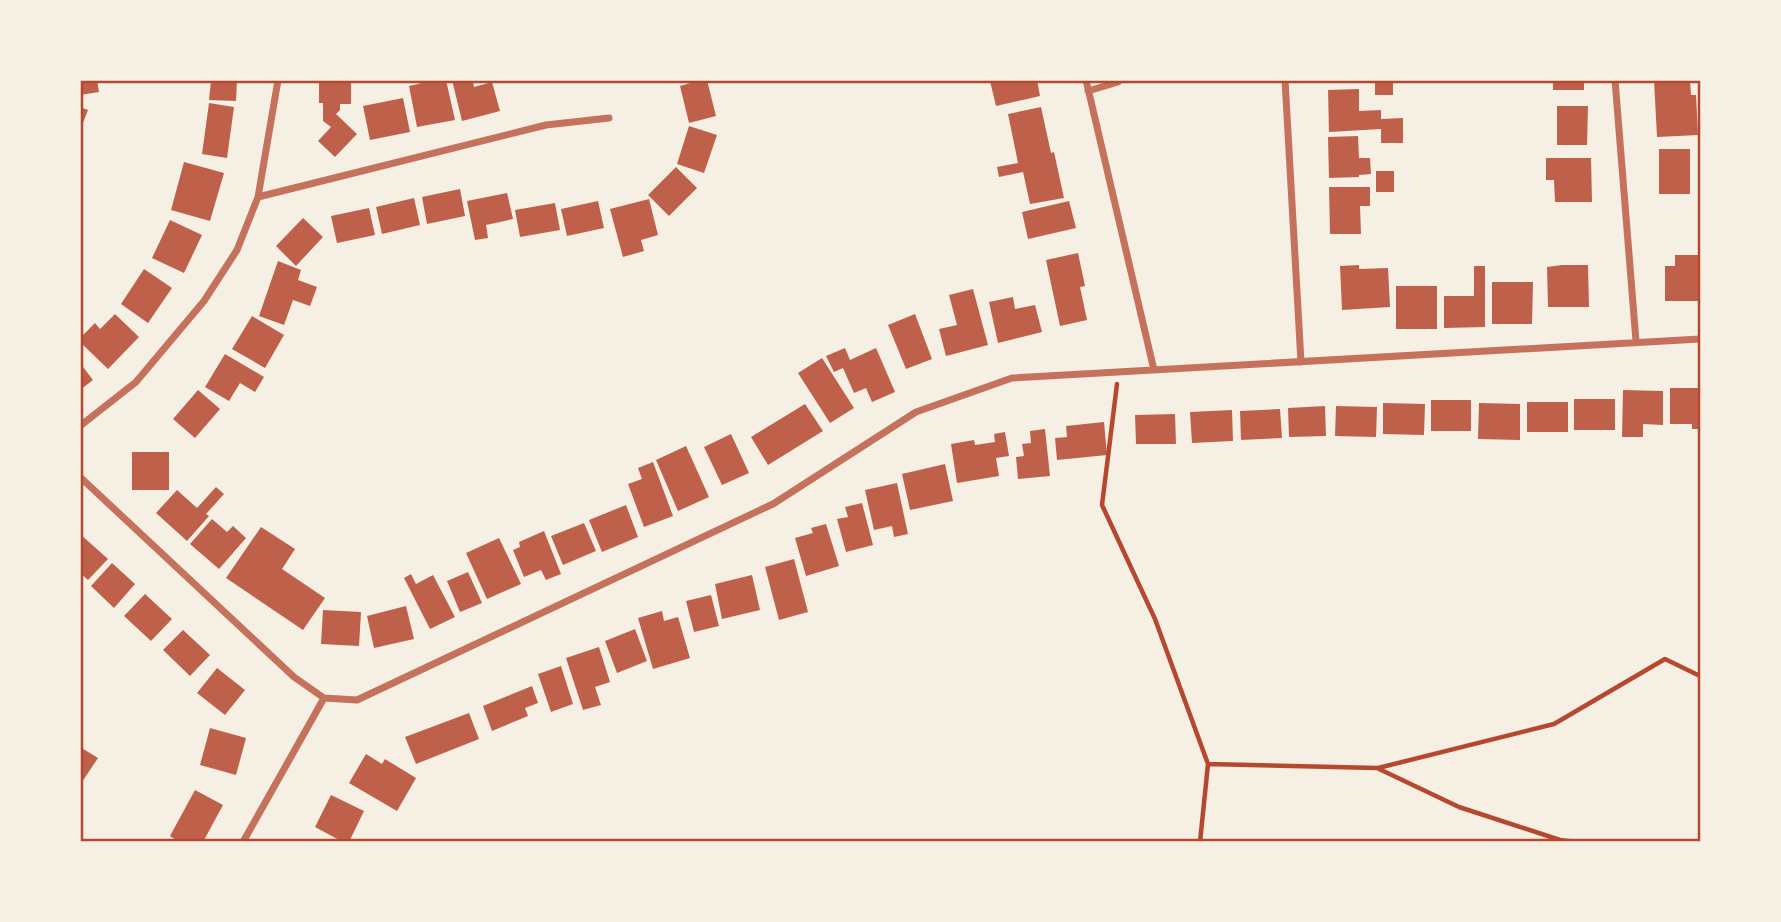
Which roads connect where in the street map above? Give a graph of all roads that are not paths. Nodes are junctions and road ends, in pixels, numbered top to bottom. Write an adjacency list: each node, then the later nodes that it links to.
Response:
1 (278, 80): 8 (street)
2 (1086, 80): 6 (street)
3 (1285, 80): 11 (street)
4 (1615, 80): 10 (street)
5 (1118, 82): 6 (street)
6 (1088, 91): 12 (street)
7 (609, 118): 8 (street)
8 (258, 197): 13 (street)
9 (1700, 339): 10 (street)
10 (1636, 341): 11 (street)
11 (1301, 362): 12 (street)
12 (1154, 370): 15 (street)
13 (80, 426)
14 (80, 477): 15 (street)
15 (324, 698): 16 (street)
16 (243, 842)

